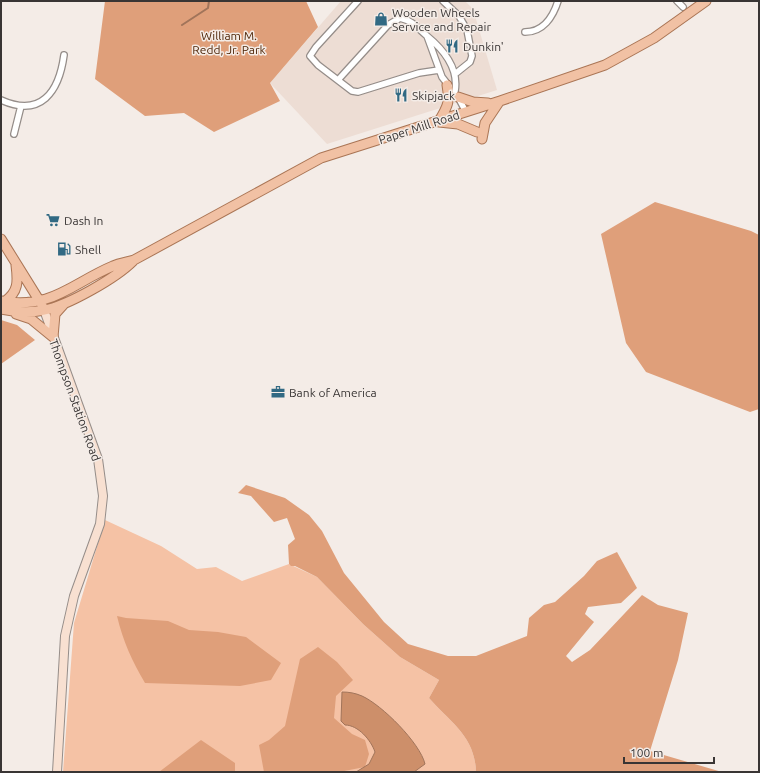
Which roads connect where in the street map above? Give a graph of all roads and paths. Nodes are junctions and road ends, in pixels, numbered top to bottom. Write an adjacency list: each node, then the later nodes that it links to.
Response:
1 (358, 1): 12 (street)
2 (443, 1): 11 (street)
3 (558, 1): 7 (street)
4 (677, 1): 6 (street)
5 (706, 1): 16 (main road, Paper Mill Road)
6 (682, 8)
7 (525, 32)
8 (427, 36): 10 (street); 11 (street); 12 (street)
9 (64, 55): 17 (street)
10 (439, 70): 12 (street); 13 (street)
11 (455, 74): 14 (street)
12 (338, 80)
13 (447, 85): 14 (street); 19 (main road)
14 (456, 94): 16 (main road); 18 (street)
15 (1, 100): 17 (street)
16 (498, 102): 18 (main road, Paper Mill Road); 19 (main road)
17 (21, 106): 20 (street)
18 (466, 112): 19 (main road, Paper Mill Road)
19 (437, 121): 22 (main road, Paper Mill Road)
20 (14, 134)
21 (1, 239): 23 (main road)
22 (134, 260): 24 (main road, Paper Mill Road); 25 (main road, Paper Mill Road)
23 (15, 262): 24 (main road); 26 (main road)
24 (40, 301): 26 (main road, Paper Mill Road); 27 (main road)
25 (65, 303): 27 (main road, Paper Mill Road); 28 (main road)
26 (2, 305): 27 (main road, Paper Mill Road); 28 (main road)
27 (44, 310): 28 (street, Thompson Station Road)
28 (53, 337): 29 (street, Thompson Station Road)
29 (57, 772)

